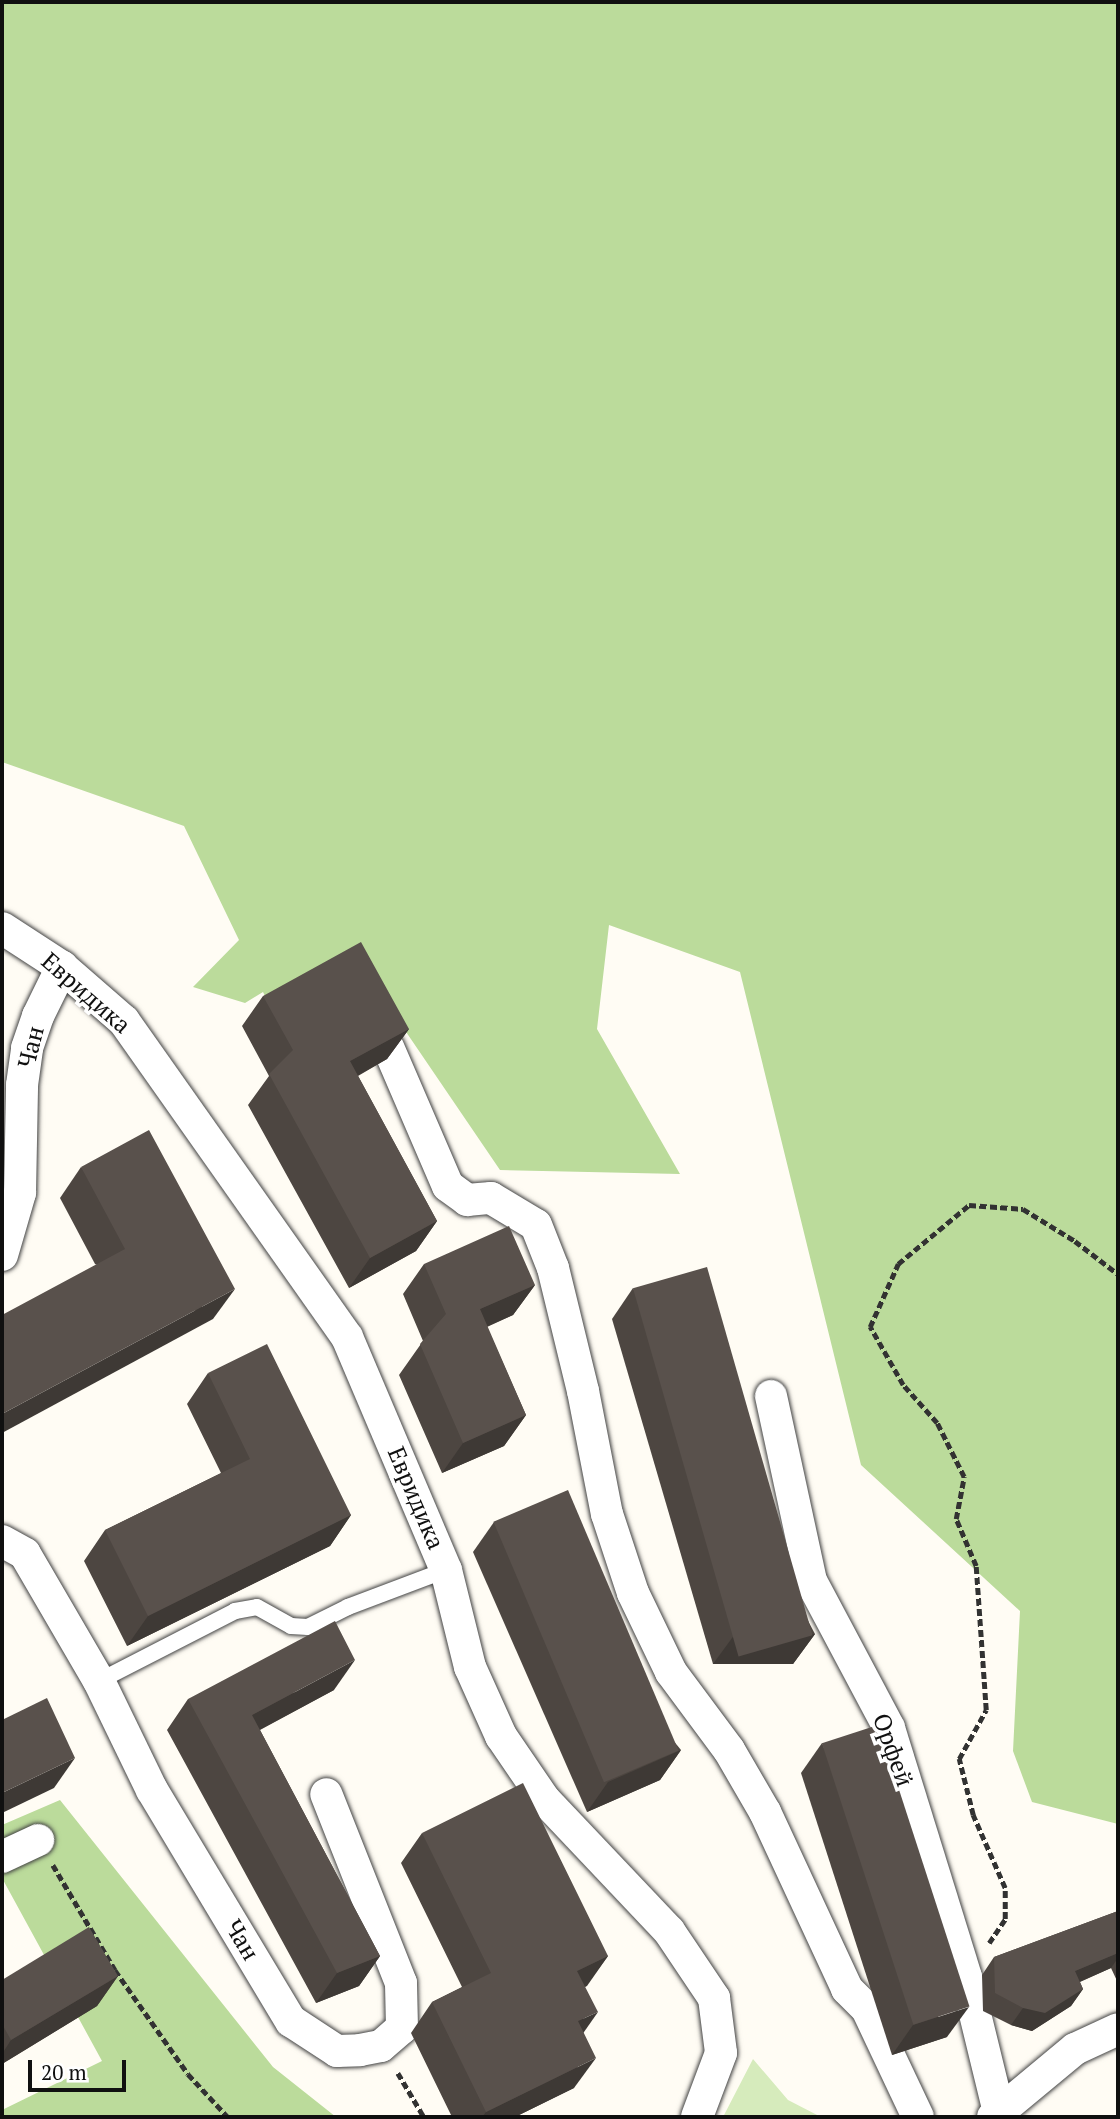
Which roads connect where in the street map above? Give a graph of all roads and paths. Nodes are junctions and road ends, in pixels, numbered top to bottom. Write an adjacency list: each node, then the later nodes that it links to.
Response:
1 (2, 928): 2 (street, Евридика)
2 (62, 967): 4 (street, Чан); 8 (street, Евридика)
3 (388, 1047): 20 (street)
4 (2, 1255)
5 (1118, 1274): 13 (path)
6 (771, 1396): 13 (street, Орфей)
7 (2, 1541): 9 (street, Чан)
8 (446, 1570): 9 (lane); 19 (street, Евридика)
9 (99, 1681): 15 (street, Чан)
10 (326, 1794): 15 (street)
11 (38, 1840): 12 (street); 17 (path)
12 (2, 1857)
13 (966, 1977): 16 (street, Орфей)
14 (1118, 2029): 16 (street)
15 (381, 2046): 18 (path)
16 (997, 2116)
17 (228, 2117)
18 (424, 2117)
19 (697, 2117)
20 (918, 2117)

